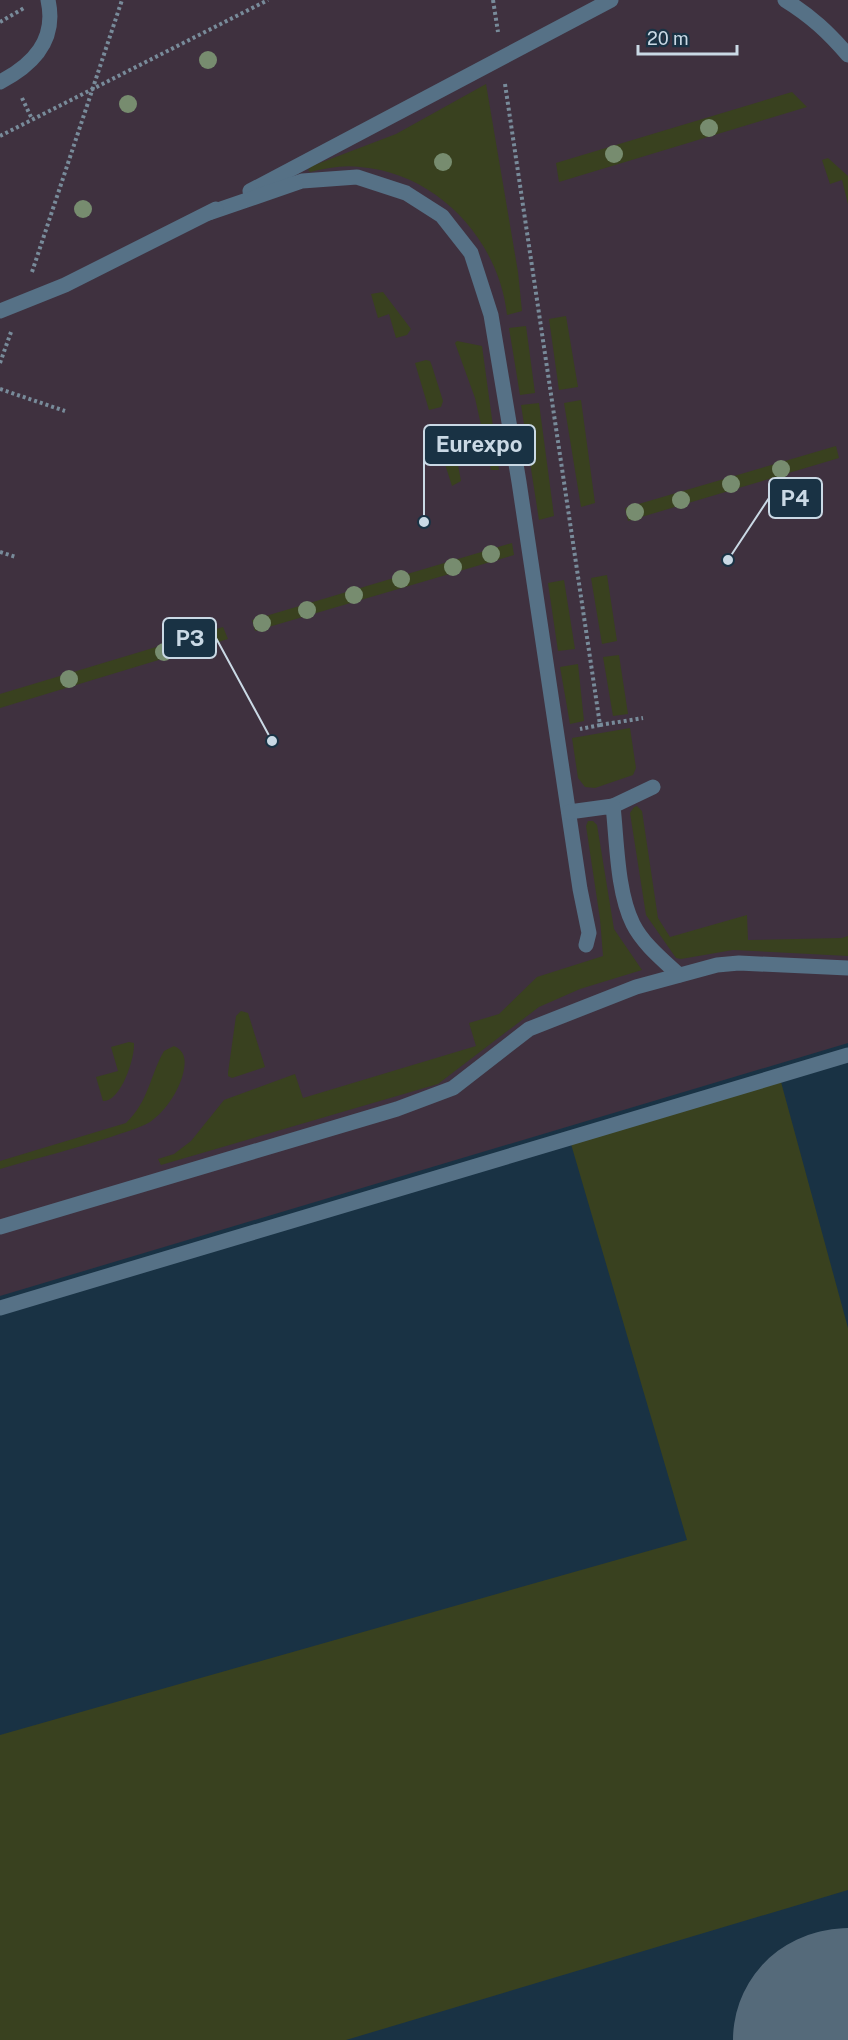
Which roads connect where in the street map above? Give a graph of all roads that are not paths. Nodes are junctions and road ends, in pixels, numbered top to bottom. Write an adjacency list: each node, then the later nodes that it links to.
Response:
1 (48, 0): 6 (lane)
2 (626, 0): 4 (lane)
3 (785, 0): 5 (lane)
4 (607, 2): 7 (lane)
5 (848, 55)
6 (0, 82)
7 (209, 213): 8 (lane); 11 (lane)
8 (0, 311)
9 (653, 787): 10 (lane)
10 (614, 806): 11 (lane); 14 (lane)
11 (569, 812): 12 (lane)
12 (586, 945)
13 (848, 968): 14 (lane)
14 (679, 975): 16 (lane)
15 (848, 1055): 17 (lane)
16 (0, 1227)
17 (0, 1308)

